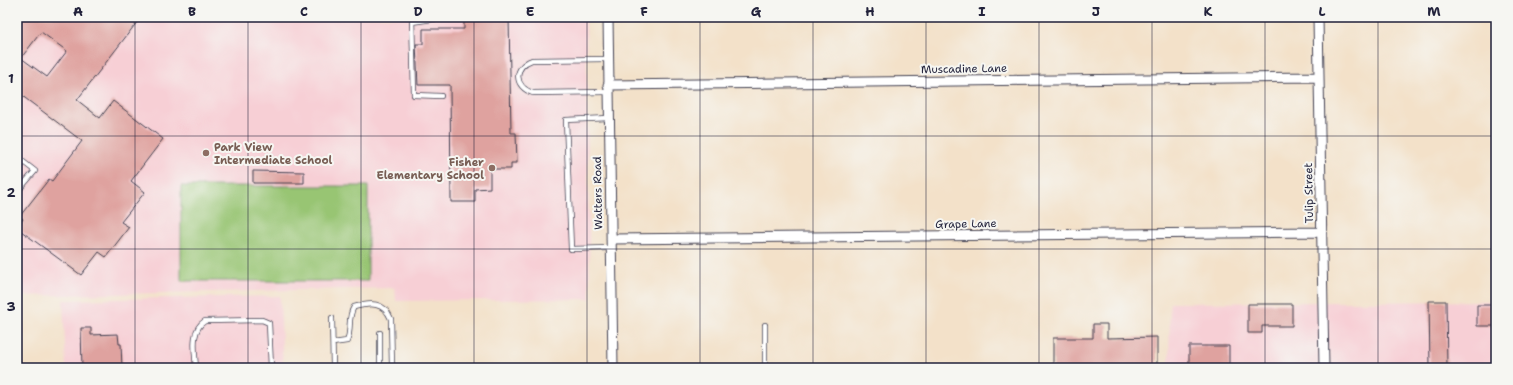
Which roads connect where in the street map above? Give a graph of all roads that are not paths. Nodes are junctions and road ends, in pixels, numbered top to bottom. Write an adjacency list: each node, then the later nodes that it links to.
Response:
1 (446, 17): 4 (lane)
2 (608, 17): 5 (street, Watters Road)
3 (1318, 17): 6 (street, Tulip Street)
4 (412, 20): 8 (lane)
5 (608, 59): 7 (street, Watters Road); 7 (lane)
6 (1319, 77): 7 (street, Muscadine Lane); 12 (street, Tulip Street)
7 (608, 88): 9 (street, Watters Road)
8 (441, 96)
9 (609, 118): 13 (street, Watters Road); 13 (lane)
10 (17, 157): 11 (lane)
11 (17, 192)
12 (1321, 232): 13 (street, Grape Lane); 25 (street, Tulip Street)
13 (611, 244): 23 (street, Watters Road)
14 (332, 318): 17 (lane)
15 (765, 325): 24 (lane)
16 (380, 333): 21 (lane)
17 (333, 343): 20 (lane); 22 (lane)
18 (196, 368): 19 (lane)
19 (271, 368)
20 (333, 368)
21 (380, 368)
22 (392, 368)
23 (614, 368)
24 (765, 368)
25 (1324, 368)

